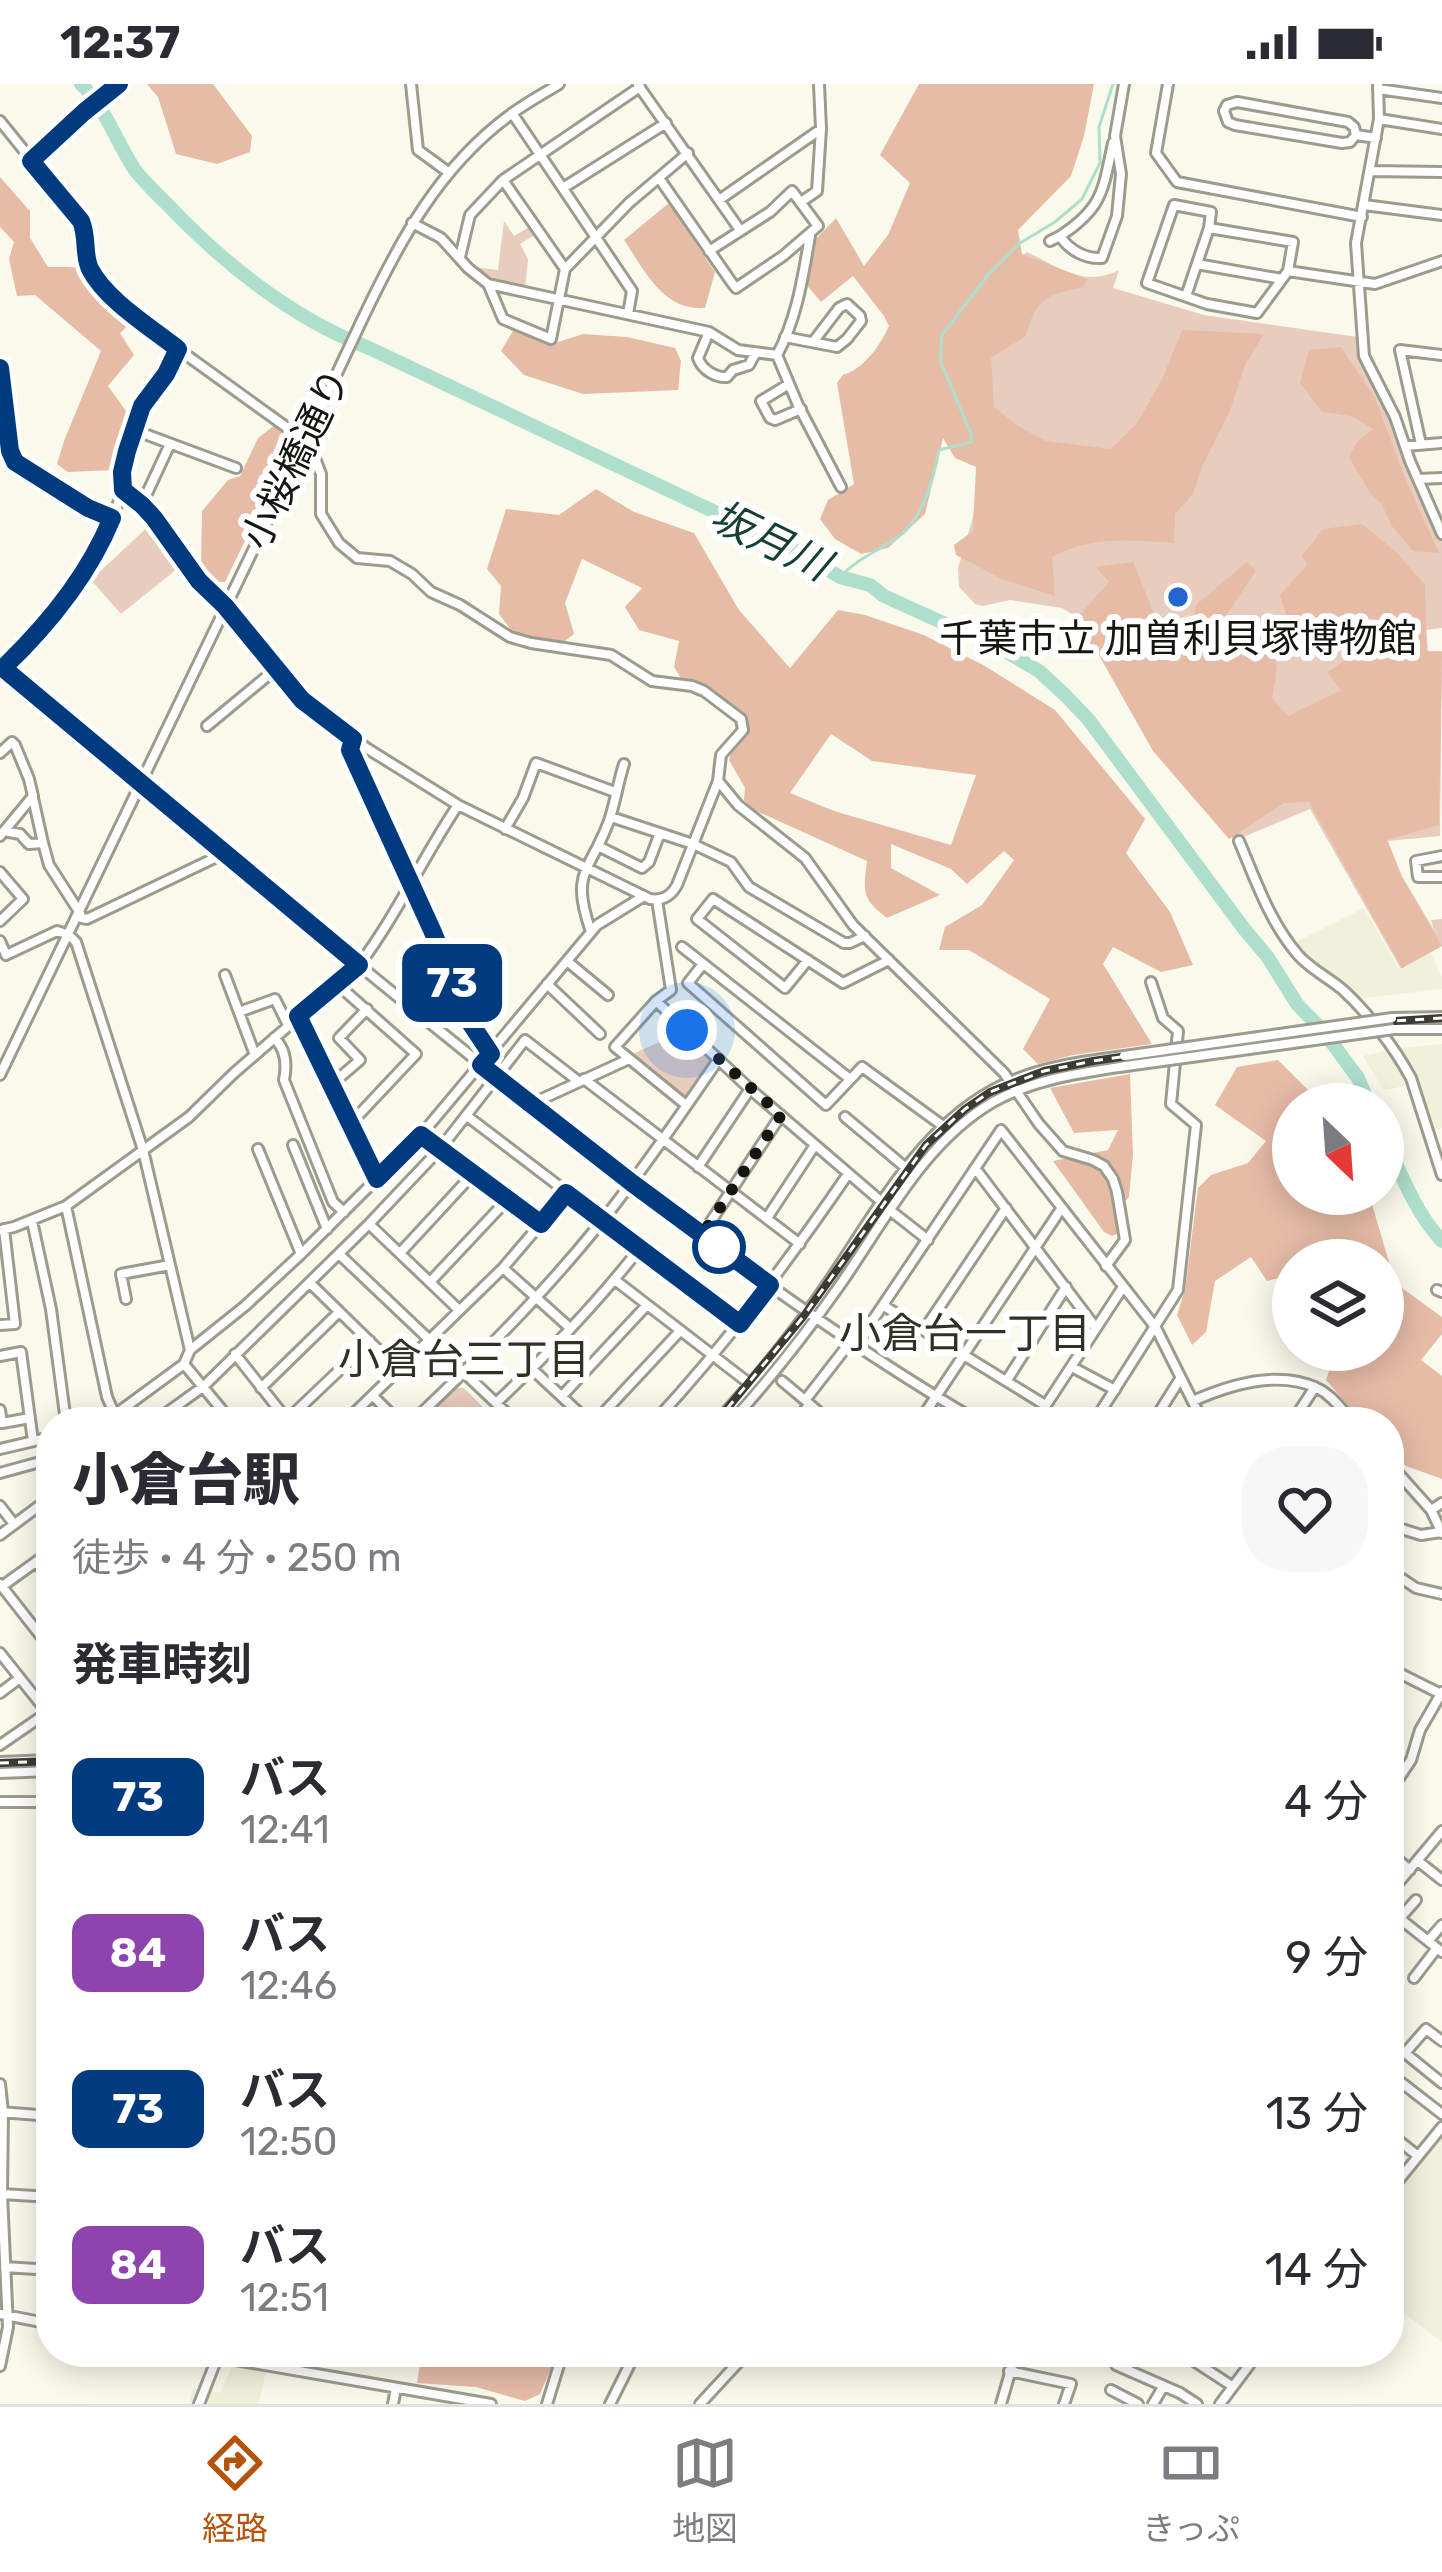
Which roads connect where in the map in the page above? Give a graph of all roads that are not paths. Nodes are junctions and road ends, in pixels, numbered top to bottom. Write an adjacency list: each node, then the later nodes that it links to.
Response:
1 (411, 84): 24 (street)
2 (559, 84): 11 (street, 小桜橋通り)
3 (820, 84): 15 (street)
4 (1124, 84): 18 (street)
5 (1168, 84): 33 (street)
6 (639, 86): 14 (street); 21 (street)
7 (1378, 86): 9 (street); 12 (street)
8 (115, 87): 22 (street)
9 (1408, 89): 10 (street)
10 (1442, 98)
11 (512, 113): 21 (street); 24 (street, 小桜橋通り)
12 (1378, 119): 16 (street); 19 (street)
13 (0, 121): 22 (street)
14 (666, 123): 20 (street); 28 (street)
15 (820, 129): 29 (street); 30 (street)
16 (1442, 129)
17 (1356, 135): 17 (street); 19 (street)
18 (1115, 136): 38 (street); 38 (street)
19 (1376, 138): 23 (street)
20 (688, 153): 26 (street); 29 (street)
21 (539, 154): 27 (street); 28 (street)
22 (31, 161): 55 (street)
23 (1371, 171): 25 (street); 31 (street)
24 (448, 172): 34 (street, 小桜橋通り)
25 (1442, 172)
26 (659, 178): 39 (street); 41 (street)
27 (503, 180): 42 (street); 45 (street)
28 (563, 188): 39 (street)
29 (719, 200): 36 (street)
30 (800, 202): 36 (street); 37 (street)
31 (1364, 206): 32 (street); 33 (street)
32 (1442, 215)
33 (1362, 217): 47 (street)
34 (412, 223): 42 (street); 77 (street, 小桜橋通り, bridge)
35 (1209, 228): 44 (street); 46 (street); 49 (street)
36 (740, 231): 41 (street)
37 (810, 233): 41 (street); 53 (street)
38 (1060, 236): 40 (street)
39 (594, 238): 45 (street); 51 (street)
40 (1050, 241)
41 (710, 250)
42 (460, 256): 48 (street)
43 (1442, 261): 47 (street)
44 (1197, 264): 46 (street); 49 (street)
45 (565, 269): 50 (street)
46 (1285, 275): 47 (street); 49 (street)
47 (1357, 283): 67 (street)
48 (488, 284): 50 (street); 50 (street)
49 (1186, 296)
50 (560, 300): 51 (street)
51 (628, 314): 52 (street)
52 (709, 332): 56 (street); 56 (street)
53 (785, 338): 54 (street); 57 (street)
54 (813, 343): 54 (street)
55 (178, 349): 62 (street); 63 (street)
56 (755, 354): 57 (street)
57 (777, 355): 60 (street)
58 (1442, 355): 66 (street)
59 (0, 368): 75 (street)
60 (789, 384): 61 (street); 61 (street)
61 (801, 409): 72 (street)
62 (134, 430): 65 (street); 73 (street)
63 (293, 432)
64 (1442, 443): 66 (street)
65 (170, 444): 69 (street); 74 (street)
66 (1421, 444): 67 (street)
67 (1405, 446): 71 (street)
68 (313, 453): 84 (street)
69 (236, 468)
70 (1442, 478): 71 (street)
71 (1418, 479): 76 (street)
72 (841, 487)
73 (123, 490): 74 (street); 75 (street)
74 (142, 505): 77 (street)
75 (112, 518): 78 (street)
76 (1442, 534)
77 (225, 606): 79 (street); 85 (street, 小桜橋通り)
78 (2, 667): 85 (street)
79 (277, 668): 80 (street); 81 (street)
80 (207, 726)
81 (353, 739): 88 (street); 102 (street)
82 (0, 753): 87 (street)
83 (624, 764): 86 (street)
84 (718, 781): 95 (street); 109 (street)
85 (141, 783): 97 (street); 105 (street, 小桜橋通り)
86 (615, 792): 89 (street); 90 (street)
87 (33, 796): 92 (street); 94 (street)
88 (458, 805): 90 (street); 102 (street)
89 (610, 817): 91 (street); 96 (street)
90 (506, 829): 99 (street)
91 (660, 833): 95 (street); 96 (street)
92 (2, 834): 94 (street)
93 (1239, 841): 166 (street)
94 (43, 843): 105 (street)
95 (693, 844): 104 (street); 109 (street)
96 (598, 846): 99 (street)
97 (225, 853): 105 (street); 117 (street)
98 (1442, 856): 101 (street)
99 (586, 866): 103 (street); 107 (street)
100 (0, 872): 106 (street)
101 (1442, 877)
102 (411, 883): 117 (street); 134 (street)
103 (644, 896): 104 (street); 107 (street)
104 (657, 900): 123 (street)
105 (78, 915): 108 (street, 小桜橋通り)
106 (0, 921)
107 (591, 932): 115 (street)
108 (69, 935): 112 (street); 139 (street, 小桜橋通り); 160 (street)
109 (865, 936): 114 (street)
110 (0, 941): 112 (street)
111 (682, 947): 116 (street)
112 (3, 957)
113 (808, 960): 113 (street); 114 (street)
114 (889, 960): 143 (street)
115 (567, 961): 121 (street); 122 (street)
116 (704, 964): 141 (street); 141 (street)
117 (359, 965): 120 (street); 138 (street)
118 (225, 975): 125 (street)
119 (1151, 982): 212 (street)
120 (337, 984): 124 (street); 126 (street)
121 (548, 984): 131 (street); 134 (street)
122 (608, 995)
123 (656, 1001): 135 (street); 136 (street)
124 (367, 1009): 144 (street); 152 (street)
125 (239, 1012): 129 (street); 133 (street)
126 (298, 1016): 129 (street); 144 (street)
127 (1442, 1017): 128 (street)
128 (1393, 1024): 130 (street); 137 (street, bridge)
129 (288, 1025): 132 (street)
130 (1442, 1028)
131 (600, 1034)
132 (274, 1038): 133 (street); 176 (street)
133 (255, 1054): 160 (street)
134 (491, 1054): 138 (street)
135 (629, 1059): 142 (street); 148 (street)
136 (718, 1060): 145 (street); 148 (street)
137 (1125, 1061): 143 (street); 146 (street)
138 (481, 1065): 140 (street); 154 (street)
139 (0, 1075)
140 (496, 1078): 142 (street); 147 (street); 150 (street)
141 (850, 1079): 153 (street)
142 (581, 1080): 147 (street); 155 (street)
143 (1010, 1081): 146 (street); 153 (street)
144 (332, 1084): 152 (street)
145 (750, 1089): 149 (street); 161 (street)
146 (1017, 1091): 173 (street); 193 (street)
147 (531, 1104): 168 (street)
148 (686, 1105): 155 (street)
149 (781, 1115): 156 (street); 170 (street)
150 (467, 1116): 159 (street); 169 (street)
151 (845, 1117): 162 (street)
152 (351, 1123): 167 (street)
153 (944, 1126): 162 (street)
154 (421, 1135): 159 (street); 167 (street)
155 (662, 1140): 161 (street); 168 (street)
156 (815, 1144): 165 (street); 177 (street)
157 (293, 1145): 182 (street)
158 (258, 1149): 191 (street)
159 (440, 1149): 164 (street); 180 (street)
160 (143, 1150): 172 (street); 192 (street)
161 (698, 1167): 170 (street)
162 (906, 1168): 173 (street)
163 (975, 1168): 174 (street); 175 (street); 185 (street)
164 (473, 1174): 171 (street); 189 (street)
165 (848, 1174): 173 (street); 186 (street)
166 (1442, 1175)
167 (377, 1179): 176 (street)
168 (632, 1183): 178 (street); 184 (street)
169 (566, 1193): 178 (street); 181 (street)
170 (732, 1193): 177 (street); 184 (street)
171 (507, 1200): 181 (street); 196 (street)
172 (66, 1206): 179 (street); 244 (street)
173 (887, 1207): 185 (street); 207 (street)
174 (1006, 1208): 187 (street); 214 (street)
175 (1061, 1208): 187 (street); 193 (street)
176 (344, 1212): 182 (street)
177 (767, 1217): 186 (street)
178 (603, 1219): 188 (street); 201 (street)
179 (32, 1221): 183 (street); 243 (street)
180 (369, 1224): 189 (street); 190 (street)
181 (541, 1224): 194 (street)
182 (327, 1229): 191 (street)
183 (2, 1230): 209 (street)
184 (702, 1235): 198 (street)
185 (928, 1240): 204 (street)
186 (800, 1244): 198 (street)
187 (1037, 1247): 200 (street); 220 (street)
188 (640, 1248): 195 (street); 208 (street)
189 (400, 1252): 196 (street)
190 (339, 1254): 197 (street); 215 (street)
191 (301, 1255): 218 (street)
192 (170, 1265): 202 (street); 218 (street)
193 (1106, 1266): 199 (street)
194 (503, 1268): 201 (street); 205 (street)
195 (615, 1280): 203 (street); 210 (street)
196 (430, 1282): 205 (street)
197 (310, 1283): 206 (street); 219 (street)
198 (770, 1285): 207 (street); 208 (street)
199 (1123, 1286): 211 (street); 212 (street)
200 (1066, 1287): 211 (street); 229 (street)
201 (536, 1298): 210 (street); 227 (street)
202 (126, 1299)
203 (647, 1305): 213 (street); 237 (street)
204 (884, 1306): 214 (street); 217 (street)
205 (459, 1310): 215 (street)
206 (339, 1312): 216 (street); 234 (street)
207 (811, 1315): 217 (street); 231 (street); 258 (street)
208 (740, 1324): 222 (street)
209 (0, 1325)
210 (570, 1328): 225 (street)
211 (1096, 1328): 224 (street)
212 (1156, 1328): 228 (street); 235 (street)
213 (680, 1330): 222 (street); 255 (street)
214 (924, 1330): 220 (street)
215 (430, 1340): 226 (street); 227 (street)
216 (370, 1341): 226 (street); 249 (street)
217 (854, 1343): 238 (street); 240 (street)
218 (190, 1350): 223 (street)
219 (235, 1354): 232 (street); 234 (street)
220 (964, 1355): 229 (street); 238 (street)
221 (0, 1356): 269 (street)
222 (714, 1357): 231 (street); 256 (street)
223 (184, 1364): 232 (street); 245 (street)
224 (1072, 1367): 235 (street); 242 (street)
225 (532, 1369): 237 (street); 241 (street)
226 (399, 1370): 236 (street)
227 (464, 1372): 241 (street); 252 (street)
228 (1181, 1377): 239 (street); 264 (street)
229 (1007, 1380): 242 (street)
230 (782, 1381): 240 (street)
231 (750, 1384): 257 (street)
232 (204, 1386): 246 (street); 247 (street)
233 (1316, 1387): 239 (street); 266 (street); 267 (street)
234 (262, 1388): 248 (street)
235 (1115, 1390): 263 (street)
236 (373, 1396): 250 (street); 251 (street)
237 (562, 1396): 254 (street)
238 (937, 1398): 261 (street); 262 (street)
239 (1193, 1401): 265 (street)
240 (807, 1402): 259 (street); 260 (street)
241 (496, 1403): 253 (street)
242 (1045, 1406)
243 (65, 1407)
244 (111, 1407)
245 (126, 1407)
246 (175, 1407)
247 (220, 1407)
248 (277, 1407)
249 (302, 1407)
250 (361, 1407)
251 (384, 1407)
252 (428, 1407)
253 (500, 1407)
254 (575, 1407)
255 (606, 1407)
256 (668, 1407)
257 (730, 1407)
258 (742, 1407)
259 (804, 1407)
260 (813, 1407)
261 (930, 1407)
262 (953, 1407)
263 (1104, 1407)
264 (1162, 1407)
265 (1196, 1407)
266 (1302, 1407)
267 (1339, 1407)
268 (0, 1410): 269 (street)
269 (30, 1418): 271 (street)
270 (36, 1441): 271 (street)
271 (33, 1442): 272 (street)
272 (0, 1449)
273 (36, 1463): 274 (street)
274 (0, 1473)
275 (1404, 1480): 279 (street)
276 (1442, 1503): 279 (street)
277 (0, 1506): 280 (street)
278 (36, 1508): 280 (street)
279 (1436, 1516): 282 (street)
280 (14, 1524): 283 (street)
281 (1404, 1530): 282 (street)
282 (1442, 1533)
283 (0, 1534)
284 (36, 1562): 286 (street)
285 (1404, 1580): 287 (street)
286 (1, 1586): 288 (street)
287 (1442, 1594)
288 (36, 1629)
289 (0, 1653): 291 (street)
290 (1404, 1675): 293 (street)
291 (20, 1678): 292 (street); 294 (street)
292 (0, 1693)
293 (1441, 1693): 299 (street)
294 (36, 1696)
295 (36, 1721): 296 (street)
296 (0, 1745)
297 (36, 1761): 298 (street)
298 (0, 1762)
299 (1404, 1770)
300 (36, 1772): 301 (street)
301 (0, 1773)
302 (0, 1802): 303 (street)
303 (36, 1802)
304 (1442, 1831): 305 (street)
305 (1418, 1861): 307 (street); 309 (street)
306 (1404, 1865): 307 (street)
307 (1410, 1870): 308 (street)
308 (1404, 1877)
309 (1442, 1880)
310 (1416, 1900): 311 (street)
311 (1404, 1914)
312 (1404, 1921): 314 (street)
313 (1442, 1925): 314 (street)
314 (1428, 1941): 315 (street)
315 (1440, 1950): 316 (street)
316 (1414, 1978)
317 (1442, 2041): 318 (street)
318 (1405, 2053): 319 (street)
319 (1442, 2083)
320 (0, 2084): 322 (street)
321 (1404, 2085): 323 (street)
322 (2, 2112): 324 (street); 329 (street)
323 (1442, 2114)
324 (36, 2115)
325 (1442, 2127): 327 (street)
326 (1404, 2145): 327 (street)
327 (1418, 2156): 328 (street)
328 (1404, 2173)
329 (2, 2194): 330 (street); 331 (street)
330 (36, 2196)
331 (5, 2267): 332 (street); 333 (street)
332 (36, 2269)
333 (4, 2315): 334 (street); 335 (street)
334 (36, 2321)
335 (0, 2365)
336 (213, 2367): 351 (street)
337 (271, 2367): 348 (street)
338 (559, 2367): 354 (street)
339 (629, 2367): 355 (street)
340 (734, 2367): 356 (street)
341 (1011, 2367): 345 (street)
342 (1121, 2367): 347 (street)
343 (1203, 2367): 346 (street)
344 (1247, 2367): 346 (street)
345 (1010, 2371): 350 (street); 358 (street)
346 (1232, 2386): 362 (street)
347 (1163, 2387): 360 (street); 361 (street)
348 (396, 2388): 352 (street); 353 (street)
349 (1111, 2390): 359 (street)
350 (1001, 2403): 357 (street)
351 (199, 2404)
352 (393, 2404)
353 (491, 2404)
354 (548, 2404)
355 (610, 2404)
356 (700, 2404)
357 (1017, 2404)
358 (1064, 2404)
359 (1138, 2404)
360 (1153, 2404)
361 (1198, 2404)
362 (1220, 2404)

